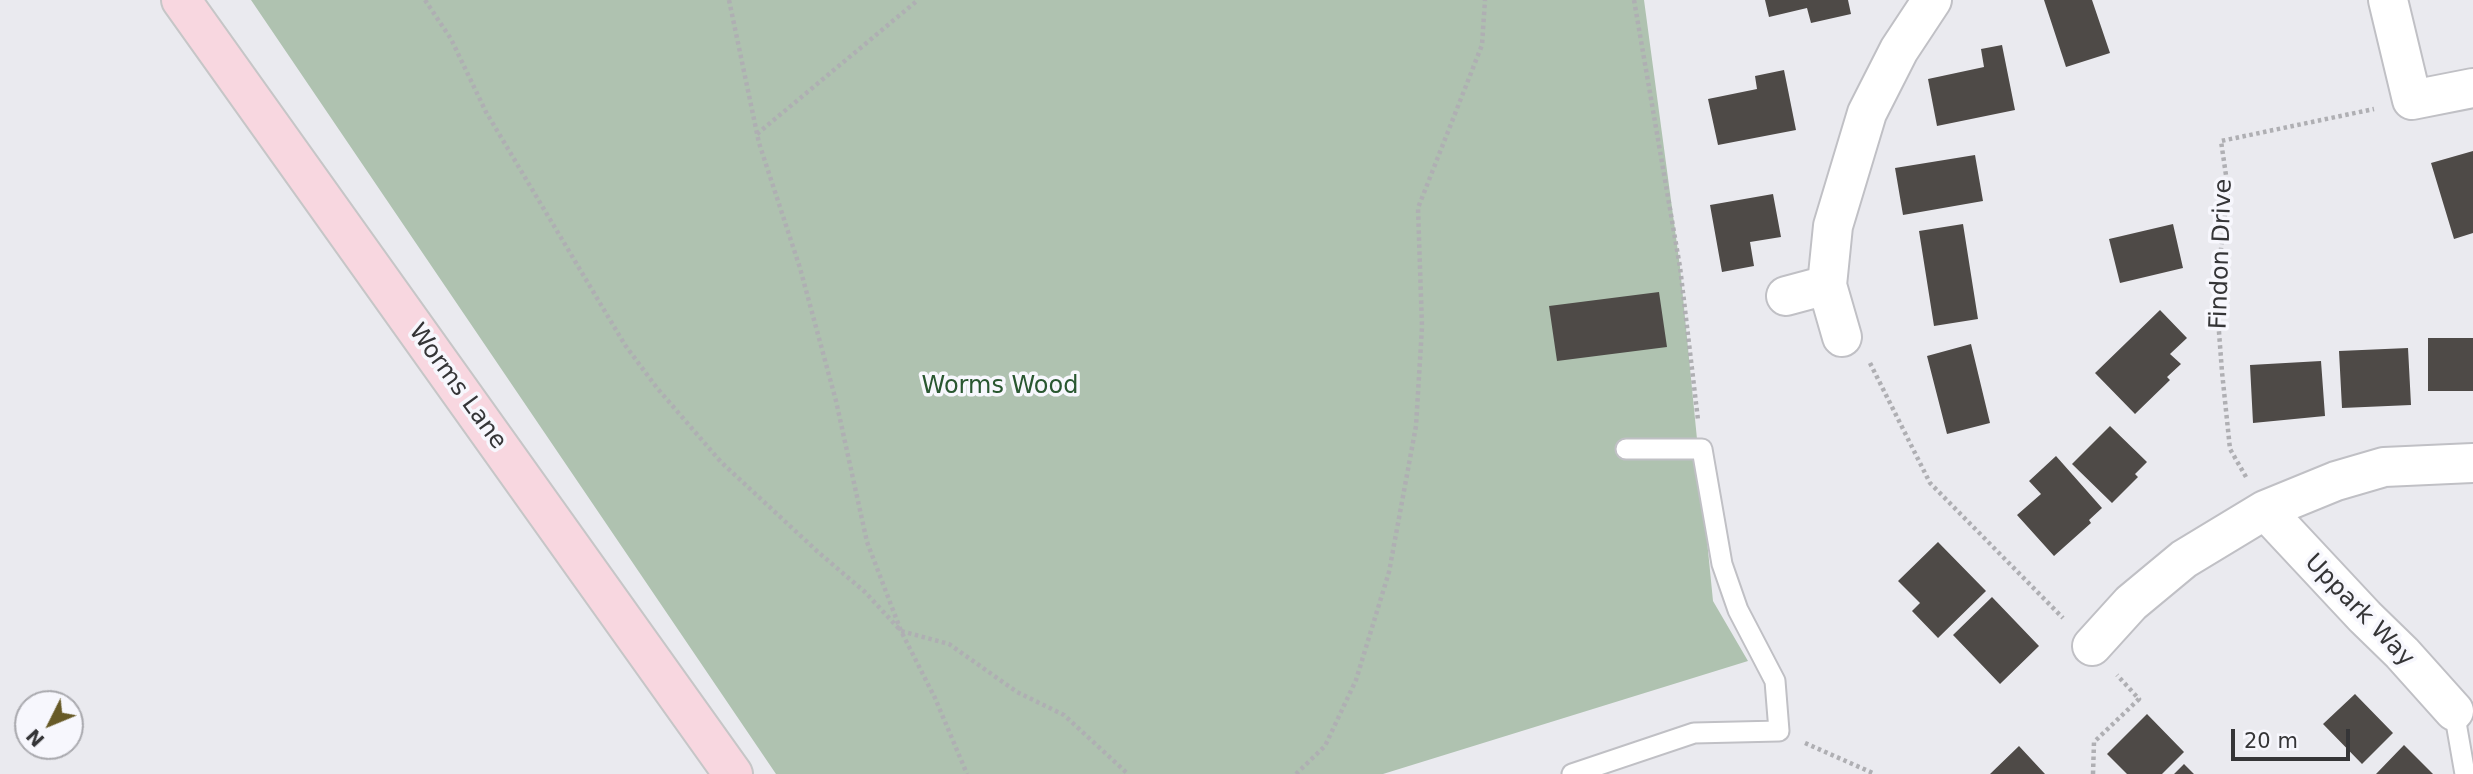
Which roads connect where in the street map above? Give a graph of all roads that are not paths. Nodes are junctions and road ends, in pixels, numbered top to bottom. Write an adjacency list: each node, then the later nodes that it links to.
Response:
1 (181, 0): 13 (main road, Worms Lane)
2 (1932, 0): 5 (street)
3 (2388, 0): 4 (street)
4 (2473, 88)
5 (1827, 285): 6 (street); 7 (street)
6 (1786, 296)
7 (1842, 337)
8 (1626, 449): 14 (lane)
9 (2473, 463): 10 (street)
10 (2265, 510): 11 (street); 12 (street, Uppark Way)
11 (2092, 646)
12 (2454, 712): 15 (lane)
13 (733, 774)
14 (1572, 774)
15 (2465, 774)

